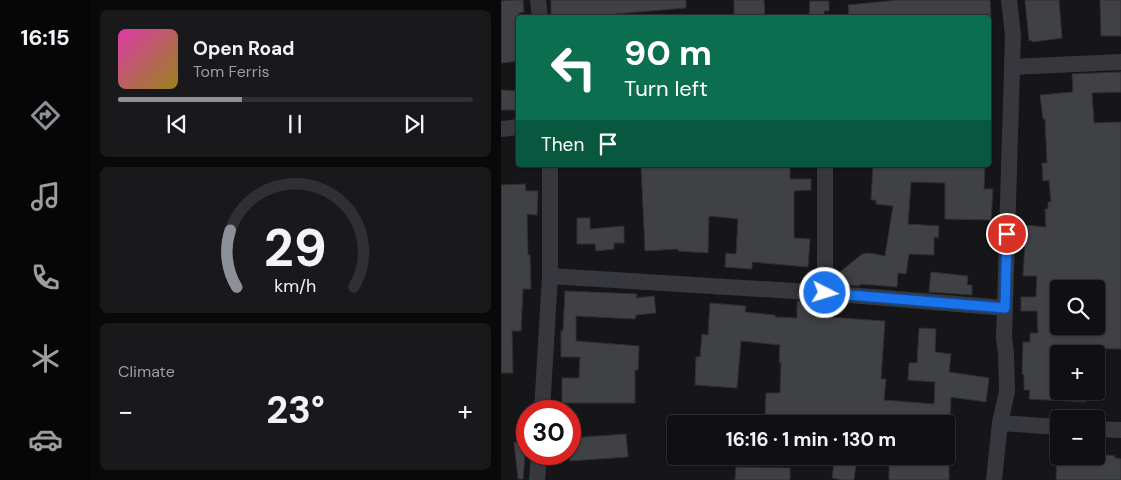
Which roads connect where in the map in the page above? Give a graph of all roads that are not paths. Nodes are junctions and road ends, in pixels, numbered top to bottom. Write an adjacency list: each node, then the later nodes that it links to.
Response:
1 (538, 0): 3 (street)
2 (1009, 0): 5 (street)
3 (540, 15)
4 (1121, 62): 5 (street)
5 (1012, 67): 12 (street)
6 (516, 128): 7 (street)
7 (501, 129)
8 (550, 167): 10 (street)
9 (825, 167): 11 (street)
10 (550, 276): 11 (street); 13 (street)
11 (825, 293): 12 (street)
12 (1005, 308): 14 (street)
13 (543, 400)
14 (1000, 423): 15 (street); 20 (street)
15 (1050, 426)
16 (1105, 429): 17 (street)
17 (1121, 430)
18 (538, 465): 19 (street)
19 (537, 480)
20 (995, 480)

